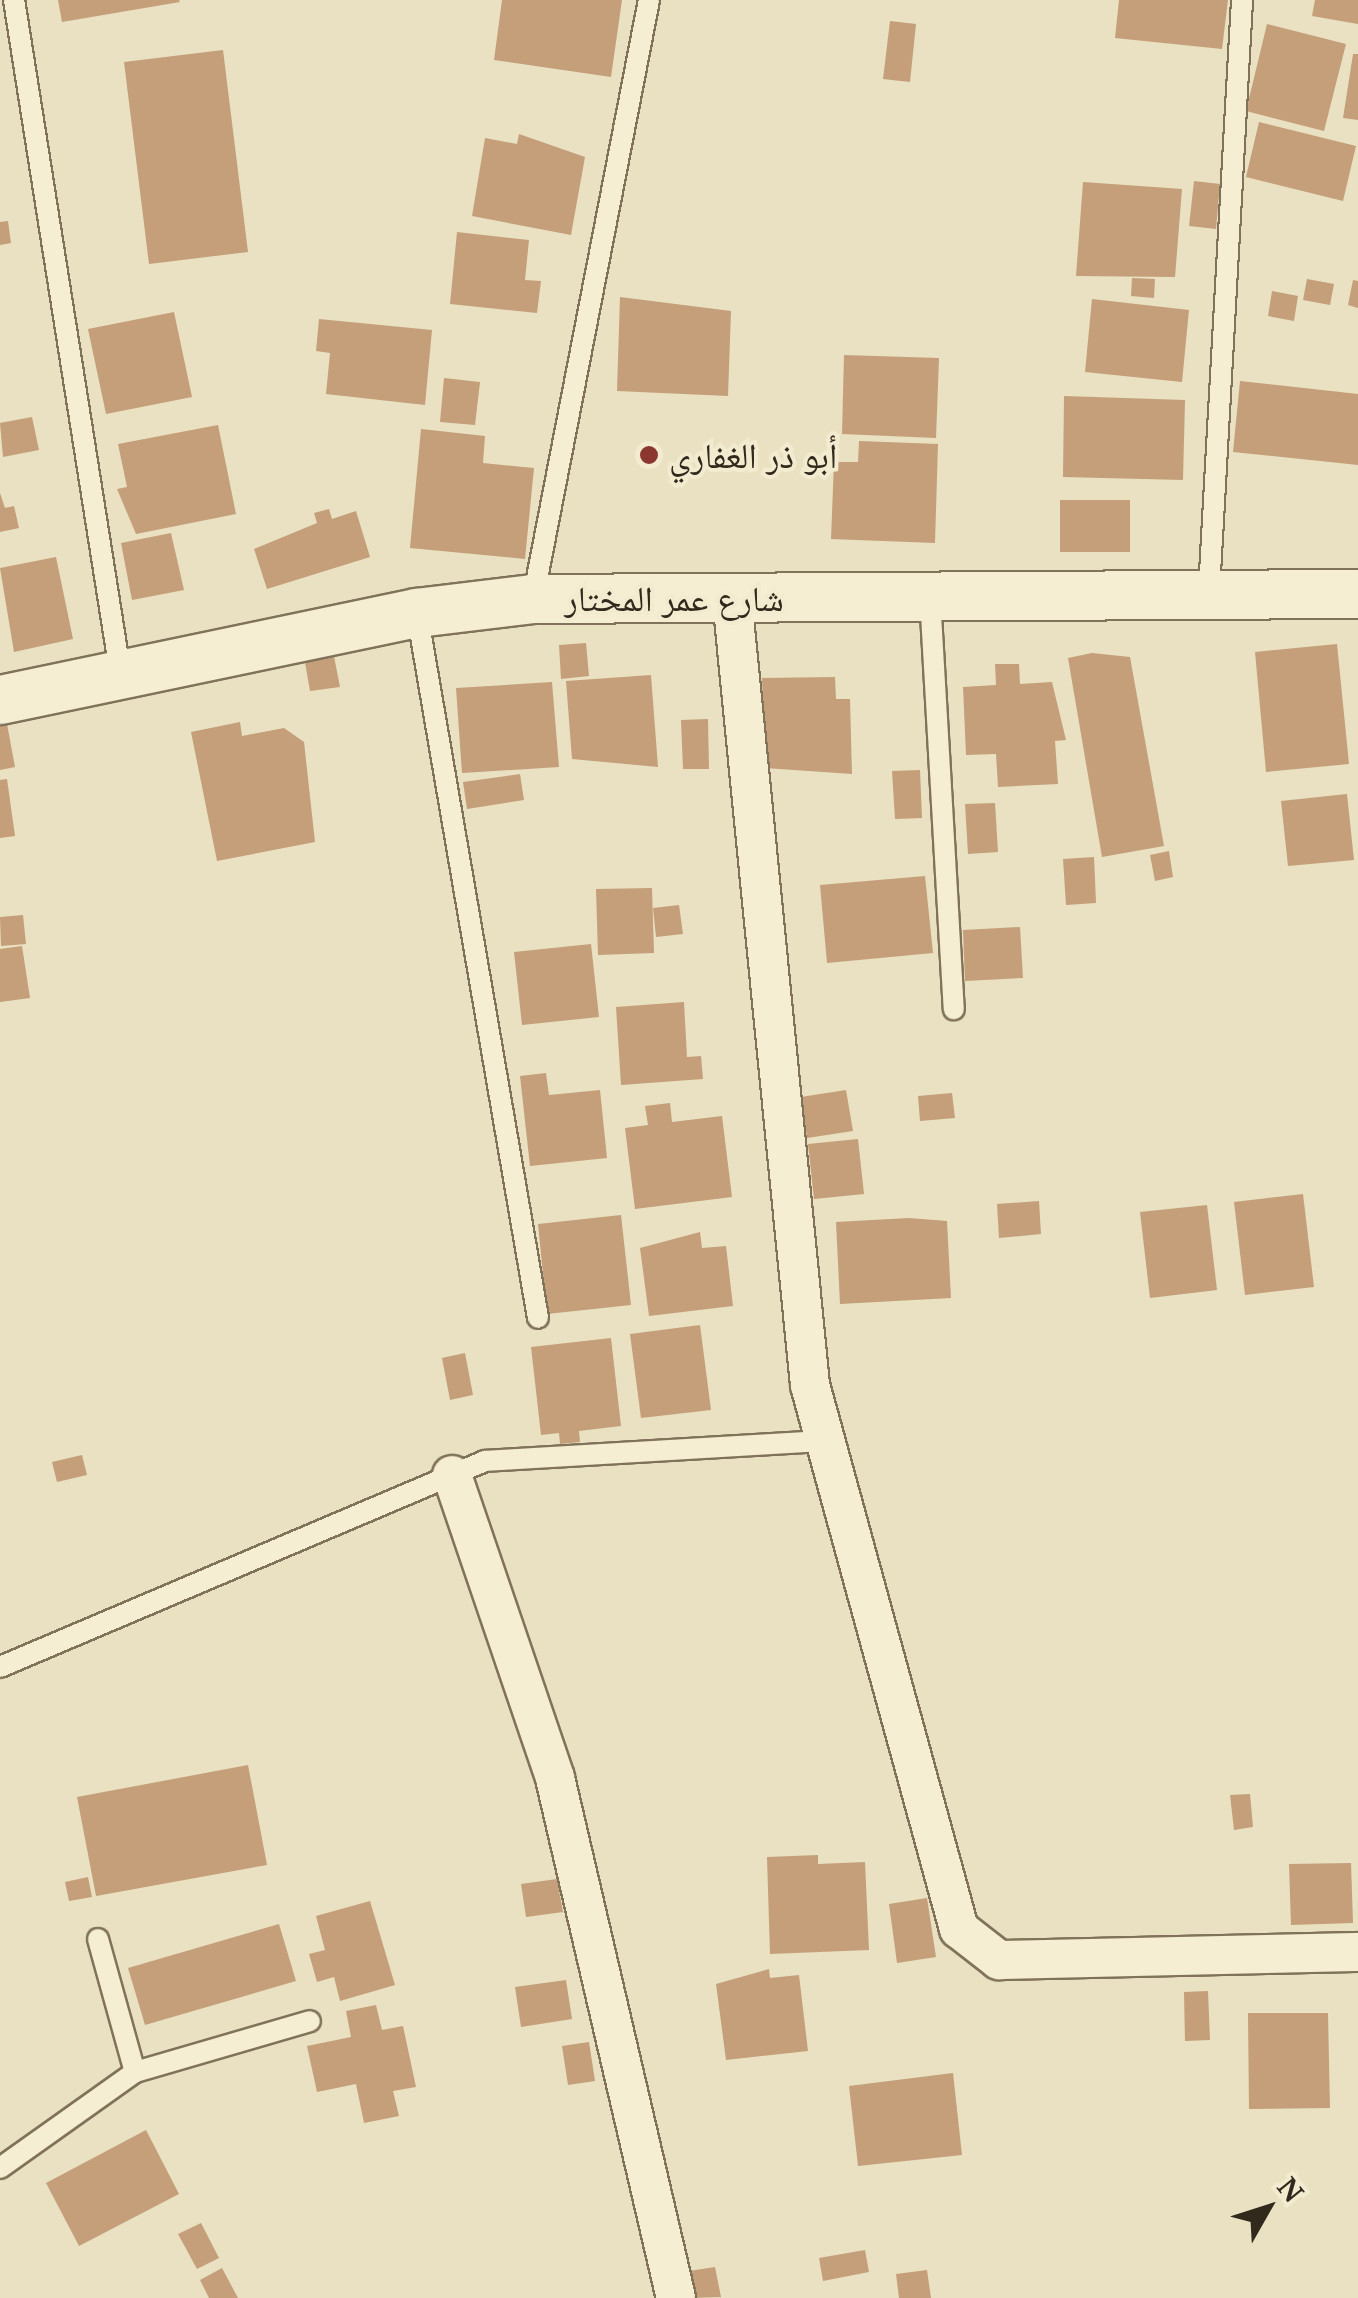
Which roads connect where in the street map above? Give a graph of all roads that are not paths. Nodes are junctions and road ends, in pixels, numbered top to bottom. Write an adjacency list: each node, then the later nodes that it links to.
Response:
1 (14, 0): 10 (lane)
2 (649, 0): 8 (lane)
3 (1242, 0): 4 (lane)
4 (1209, 592): 5 (street, شارع عمر المختار); 6 (street, شارع عمر المختار)
5 (1358, 594)
6 (930, 595): 7 (street, شارع عمر المختار); 12 (lane)
7 (732, 598): 8 (street, شارع عمر المختار); 14 (street)
8 (533, 599): 9 (street, شارع عمر المختار)
9 (417, 613): 10 (street, شارع عمر المختار); 13 (lane)
10 (120, 672): 11 (street, شارع عمر المختار)
11 (0, 700)
12 (954, 1009)
13 (538, 1318)
14 (825, 1441): 15 (lane); 18 (street)
15 (452, 1474): 16 (lane); 22 (street)
16 (0, 1667)
17 (98, 1939): 20 (lane)
18 (1358, 1952)
19 (310, 2022): 20 (lane)
20 (135, 2072): 21 (lane)
21 (0, 2168)
22 (676, 2298)

